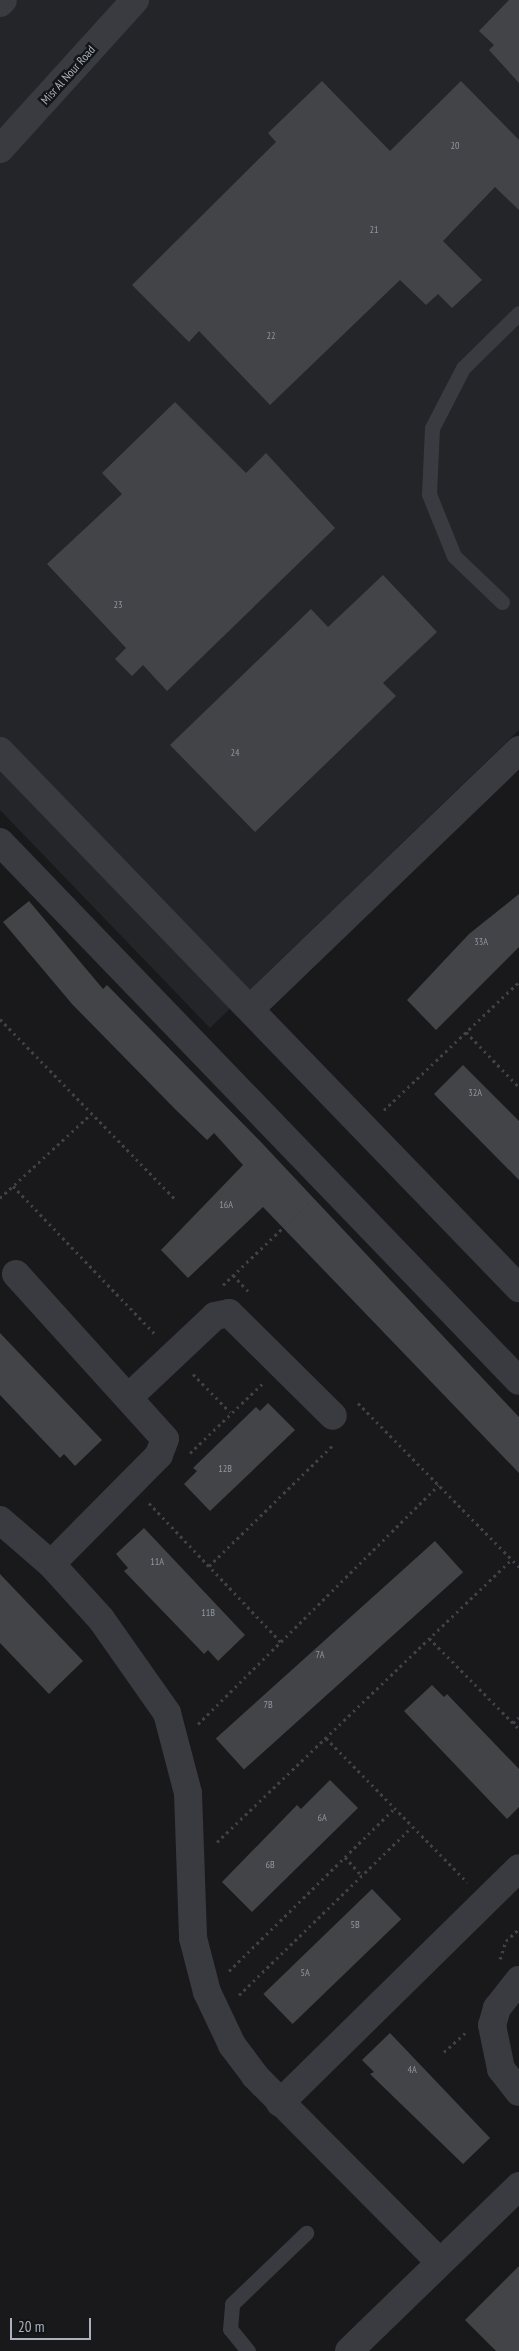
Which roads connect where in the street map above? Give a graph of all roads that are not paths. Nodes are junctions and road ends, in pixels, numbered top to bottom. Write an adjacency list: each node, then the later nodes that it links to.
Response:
1 (3, 0): 3 (street)
2 (135, 0): 4 (street, Misr Al Nour Road)
3 (0, 4)
4 (0, 149)
5 (519, 313): 6 (lane)
6 (502, 602)
7 (519, 750): 10 (street)
8 (0, 751): 10 (street)
9 (0, 842): 13 (street)
10 (251, 1008): 12 (street)
11 (16, 1274): 14 (street)
12 (519, 1288)
13 (519, 1381)
14 (129, 1397): 15 (street); 17 (street)
15 (336, 1428)
16 (0, 1520): 17 (street)
17 (51, 1564): 21 (street)
18 (519, 1868): 21 (street)
19 (519, 1980): 20 (street)
20 (519, 2092)
21 (280, 2103): 24 (street)
22 (519, 2186): 24 (street)
23 (306, 2233): 25 (lane)
24 (440, 2262): 26 (street)
25 (248, 2351)
26 (349, 2351)

